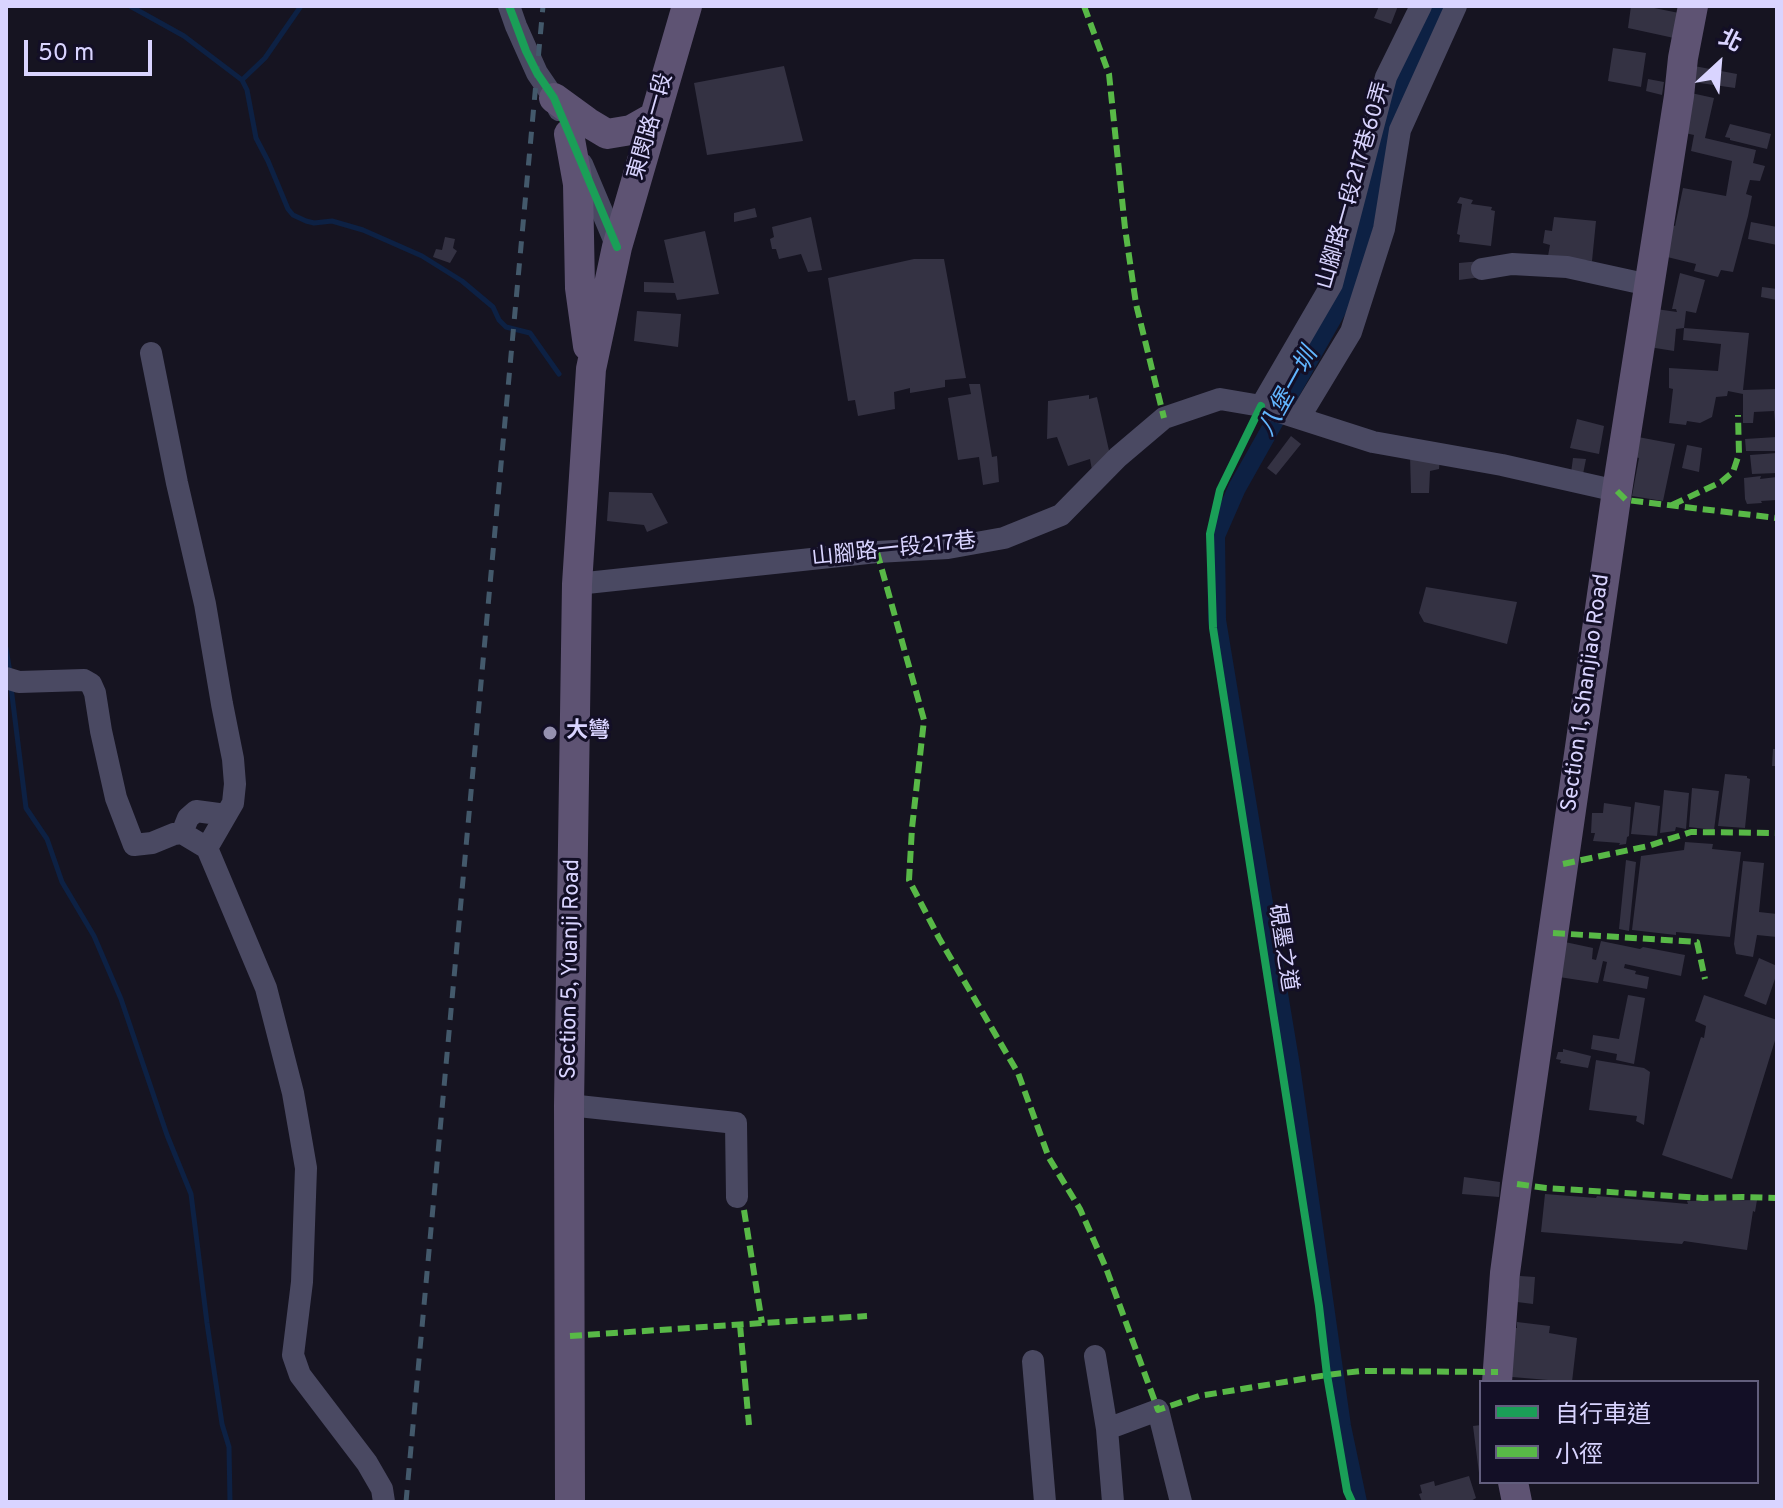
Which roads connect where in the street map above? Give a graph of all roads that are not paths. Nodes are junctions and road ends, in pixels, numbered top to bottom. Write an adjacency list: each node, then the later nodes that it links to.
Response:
1 (509, 6): 6 (street)
2 (687, 6): 7 (main road, 東閔路一段)
3 (1421, 6): 14 (street, 山腳路一段217巷60弄)
4 (1456, 6): 15 (street)
5 (1693, 6): 11 (main road, Section 1, Shanjiao Road)
6 (554, 98): 7 (main road); 8 (street)
7 (654, 117): 9 (main road, 東閔路一段)
8 (569, 134): 9 (street); 13 (main road)
9 (617, 247): 13 (main road, 東閔路一段)
10 (1482, 269): 11 (street)
11 (1649, 285): 16 (main road, Section 1, Shanjiao Road)
12 (151, 353): 19 (street)
13 (591, 369): 17 (main road, Section 5, Yuanji Road)
14 (1261, 406): 15 (street, 山腳路一段217巷); 17 (street, 山腳路一段217巷)
15 (1293, 416): 16 (street)
16 (1617, 491): 26 (main road, Section 1, Shanjiao Road)
17 (577, 584): 22 (main road, Section 5, Yuanji Road)
18 (6, 678): 20 (street)
19 (226, 815): 20 (street); 21 (street)
20 (182, 833): 21 (street)
21 (207, 848): 28 (street)
22 (569, 1105): 23 (street); 29 (main road, Section 5, Yuanji Road)
23 (737, 1197)
24 (1095, 1356): 27 (street)
25 (1033, 1361): 30 (street)
26 (1497, 1380)
27 (1107, 1429): 31 (street); 32 (street)
28 (384, 1502)
29 (570, 1502)
30 (1045, 1502)
31 (1113, 1502)
32 (1181, 1502)

